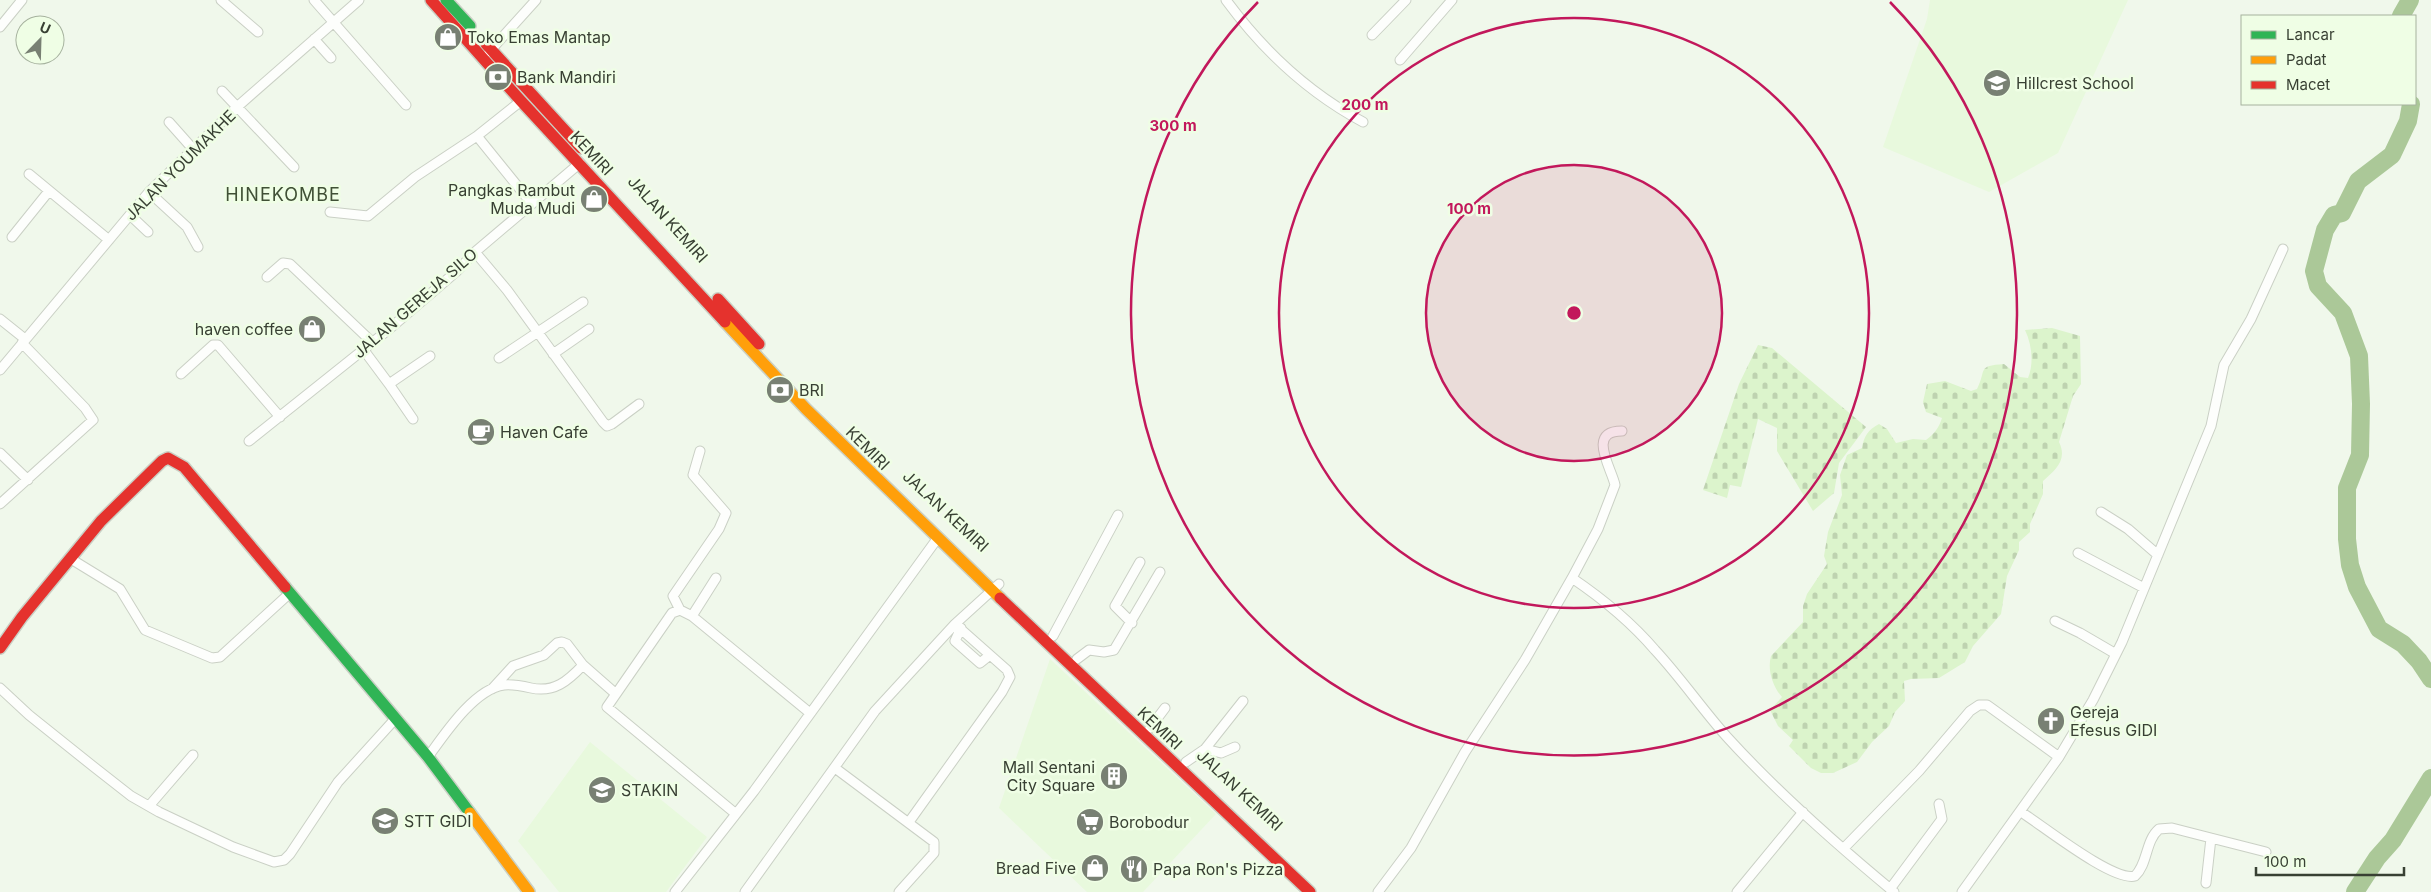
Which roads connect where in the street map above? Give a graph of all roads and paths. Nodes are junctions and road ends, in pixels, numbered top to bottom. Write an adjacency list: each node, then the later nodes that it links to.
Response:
1 (22, 0): 12 (street)
2 (221, 0): 13 (street)
3 (314, 0): 11 (street)
4 (359, 0): 11 (street, JALAN YOUMAKHE)
5 (431, 0): 16 (main road, KEMIRI)
6 (446, 0): 16 (main road, JALAN KEMIRI)
7 (536, 0): 16 (street)
8 (1226, 0): 24 (street)
9 (1406, 0): 14 (street)
10 (1450, 1): 18 (street)
11 (332, 23): 15 (street, JALAN YOUMAKHE); 21 (street)
12 (0, 27)
13 (258, 32)
14 (1372, 35)
15 (314, 39): 17 (street); 22 (street, JALAN YOUMAKHE)
16 (487, 53): 20 (main road, KEMIRI); 74 (main road, JALAN KEMIRI)
17 (331, 58)
18 (1400, 60)
19 (222, 91): 22 (street)
20 (521, 102): 25 (street); 27 (main road, KEMIRI)
21 (406, 105)
22 (237, 107): 26 (street, JALAN YOUMAKHE); 28 (street)
23 (170, 122): 26 (street)
24 (1362, 122)
25 (478, 136): 32 (street); 33 (street)
26 (193, 149): 31 (street, JALAN YOUMAKHE)
27 (580, 163): 32 (street, JALAN GEREJA SILO); 66 (main road, KEMIRI)
28 (294, 167)
29 (29, 174): 30 (street)
30 (49, 191): 36 (street); 37 (street)
31 (150, 192): 34 (street, JALAN YOUMAKHE); 38 (street)
32 (532, 204): 40 (street, JALAN GEREJA SILO)
33 (330, 212)
34 (130, 215): 35 (street); 37 (street, JALAN YOUMAKHE)
35 (148, 232)
36 (12, 237)
37 (109, 240): 46 (street, JALAN YOUMAKHE)
38 (198, 247)
39 (2283, 249): 68 (street)
40 (475, 252): 45 (street); 47 (street, JALAN GEREJA SILO)
41 (266, 277): 47 (street)
42 (583, 302): 45 (street)
43 (0, 319): 46 (street)
44 (589, 329): 49 (street)
45 (538, 332): 49 (street); 51 (street)
46 (24, 341): 52 (street, JALAN YOUMAKHE); 62 (street)
47 (372, 342): 48 (street, JALAN GEREJA SILO)
48 (363, 349): 54 (street); 56 (street, JALAN GEREJA SILO)
49 (554, 354): 55 (street)
50 (430, 356): 54 (street)
51 (499, 358)
52 (0, 370)
53 (181, 374): 56 (street)
54 (390, 384): 57 (street)
55 (639, 404)
56 (280, 417): 59 (street, JALAN GEREJA SILO)
57 (413, 419)
58 (1622, 431): 73 (street)
59 (249, 441)
60 (700, 451): 77 (street)
61 (0, 453): 62 (street)
62 (28, 480): 63 (street)
63 (0, 504)
64 (2101, 512): 68 (street)
65 (1118, 515): 82 (street)
66 (937, 539): 74 (main road, KEMIRI); 94 (street)
67 (2078, 553): 75 (street)
68 (2158, 555): 75 (street)
69 (71, 559): 76 (street); 76 (main road); 83 (main road)
70 (1140, 562): 80 (street)
71 (1160, 572): 80 (street)
72 (716, 578): 78 (street)
73 (1572, 578): 105 (street); 120 (street)
74 (995, 587): 81 (street); 82 (main road, JALAN KEMIRI); 118 (main road, KEMIRI)
75 (2144, 588): 84 (street)
76 (290, 593): 93 (main road)
77 (680, 610): 78 (street); 90 (street)
78 (692, 616): 94 (street)
79 (2055, 622): 84 (street)
80 (1132, 623): 86 (street)
81 (958, 626): 85 (street); 85 (street); 102 (street)
82 (1053, 636): 86 (main road, JALAN KEMIRI)
83 (0, 648)
84 (2116, 654): 100 (street)
85 (990, 655): 108 (street)
86 (1077, 659): 95 (main road, JALAN KEMIRI)
87 (584, 665): 89 (street); 89 (street); 90 (street)
88 (0, 688): 104 (street)
89 (492, 689): 99 (street)
90 (616, 694): 107 (street)
91 (1243, 701): 97 (street)
92 (1166, 708): 95 (street)
93 (389, 710): 99 (main road); 104 (street)
94 (810, 713): 107 (street)
95 (1150, 728): 101 (main road, JALAN KEMIRI)
96 (1236, 747): 97 (street)
97 (1205, 749): 101 (street)
98 (193, 755): 104 (street)
99 (428, 757): 114 (main road)
100 (2059, 757): 106 (street); 110 (street)
101 (1186, 762): 119 (main road, JALAN KEMIRI)
102 (834, 768): 108 (street); 116 (street)
103 (1939, 804): 113 (street)
104 (149, 806)
105 (1803, 812): 110 (street); 121 (street)
106 (2021, 812): 109 (street); 122 (street)
107 (736, 814): 115 (street)
108 (909, 822): 117 (street)
109 (2210, 838): 111 (street); 112 (street)
110 (1844, 848): 113 (street)
111 (2266, 852)
112 (2206, 882)
113 (1892, 890)
114 (529, 892)
115 (674, 892)
116 (744, 892)
117 (899, 892)
118 (1310, 892)
119 (1324, 892)
120 (1378, 892)
121 (1737, 892)
122 (1962, 892)

